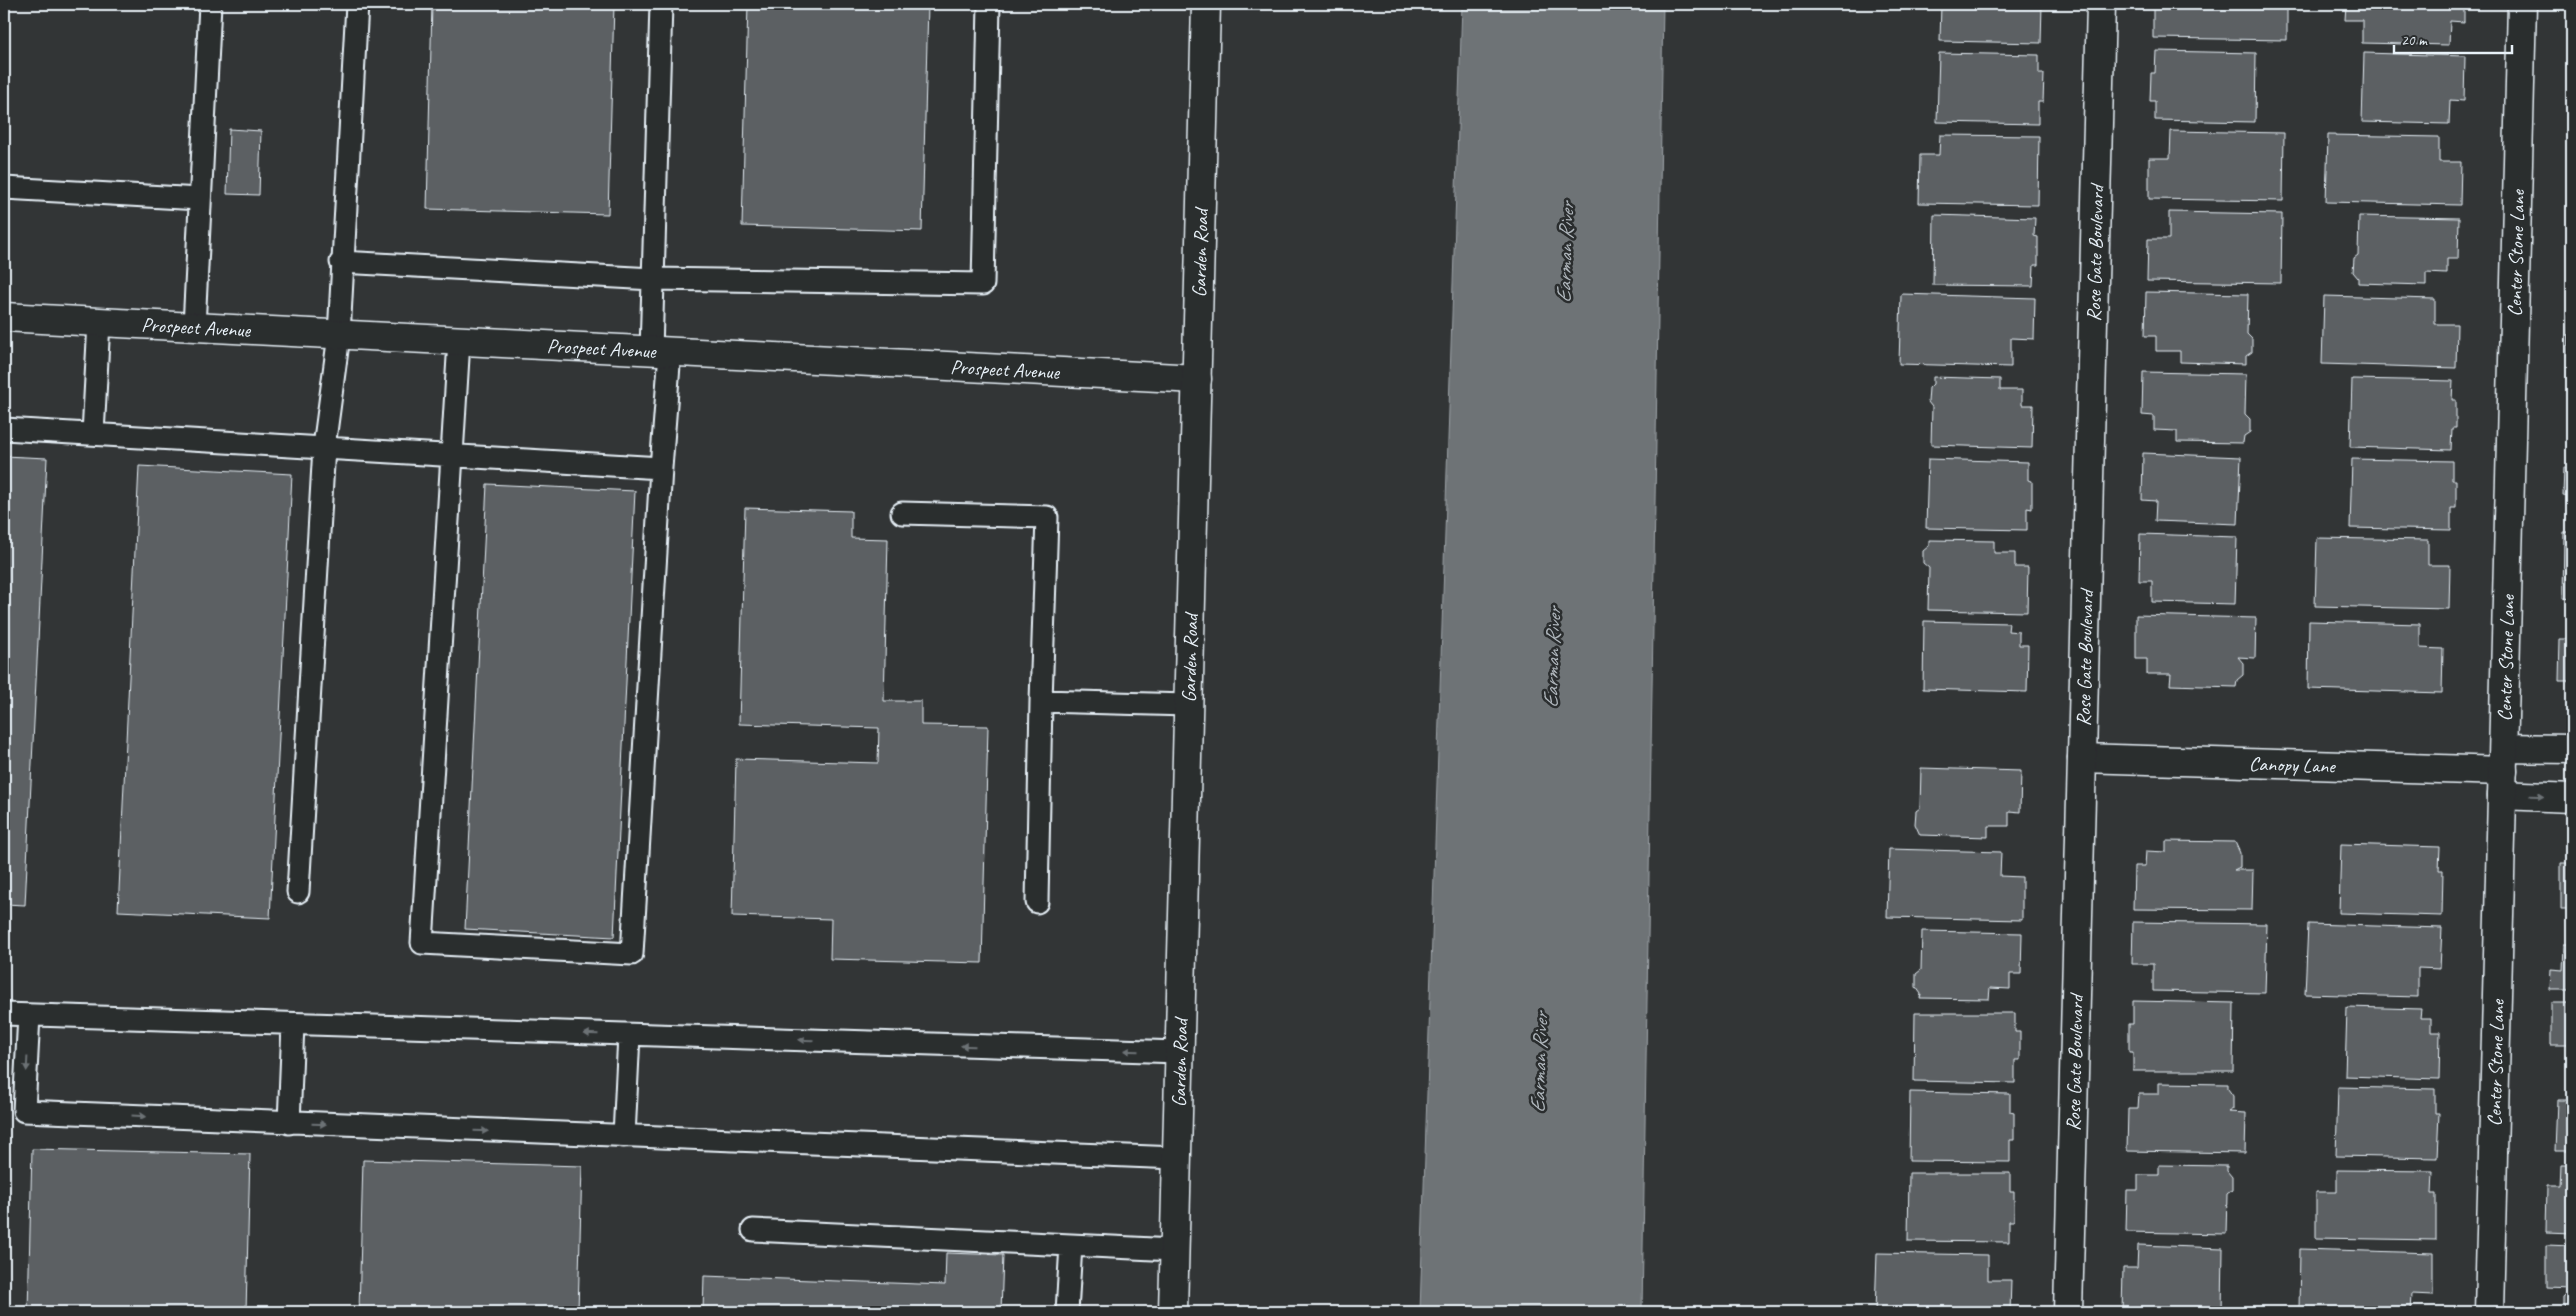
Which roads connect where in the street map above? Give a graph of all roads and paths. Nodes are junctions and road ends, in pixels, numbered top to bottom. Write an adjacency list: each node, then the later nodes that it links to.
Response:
1 (210, 4): 9 (lane)
2 (357, 4): 10 (lane)
3 (660, 4): 11 (lane)
4 (989, 4): 11 (lane)
5 (1206, 4): 18 (street, Garden Road)
6 (2101, 4): 28 (street, Rose Gate Boulevard)
7 (2522, 4): 29 (street, Center Stone Lane)
8 (4, 188): 9 (lane)
9 (200, 199): 14 (lane)
10 (341, 262): 11 (lane); 15 (lane)
11 (653, 279): 17 (lane)
12 (4, 318): 13 (street, Prospect Avenue)
13 (99, 322): 14 (street, Prospect Avenue); 20 (lane)
14 (194, 327): 15 (street, Prospect Avenue)
15 (339, 335): 16 (street, Prospect Avenue); 21 (lane)
16 (459, 341): 17 (street, Prospect Avenue); 22 (lane)
17 (660, 352): 18 (street, Prospect Avenue); 23 (lane)
18 (1196, 379): 26 (street, Garden Road)
19 (4, 429): 20 (lane)
20 (94, 434): 21 (lane)
21 (324, 447): 22 (lane); 31 (lane)
22 (452, 455): 23 (lane); 23 (lane)
23 (661, 468)
24 (902, 513): 25 (lane)
25 (1041, 701): 26 (lane); 32 (lane)
26 (1188, 705): 37 (street, Garden Road)
27 (2572, 749): 29 (street, Canopy Lane)
28 (2082, 758): 29 (street, Canopy Lane); 46 (street, Rose Gate Boulevard)
29 (2503, 771): 30 (street, Canopy Lane, one-way to 30); 47 (street, Center Stone Lane)
30 (2572, 798)
31 (298, 892)
32 (1037, 902)
33 (4, 1014): 34 (lane)
34 (29, 1015): 35 (lane); 38 (lane, one-way to 38)
35 (293, 1024): 36 (lane, one-way to 35); 38 (lane)
36 (629, 1035): 37 (lane, one-way to 36); 39 (lane)
37 (1180, 1052): 40 (street, Garden Road)
38 (289, 1123): 39 (lane, one-way to 39)
39 (624, 1136): 40 (lane)
40 (1176, 1158): 43 (street, Garden Road)
41 (753, 1230): 42 (lane)
42 (1071, 1245): 43 (lane); 44 (lane)
43 (1174, 1250): 45 (street, Garden Road)
44 (1067, 1312)
45 (1173, 1312)
46 (2068, 1312)
47 (2489, 1312)

